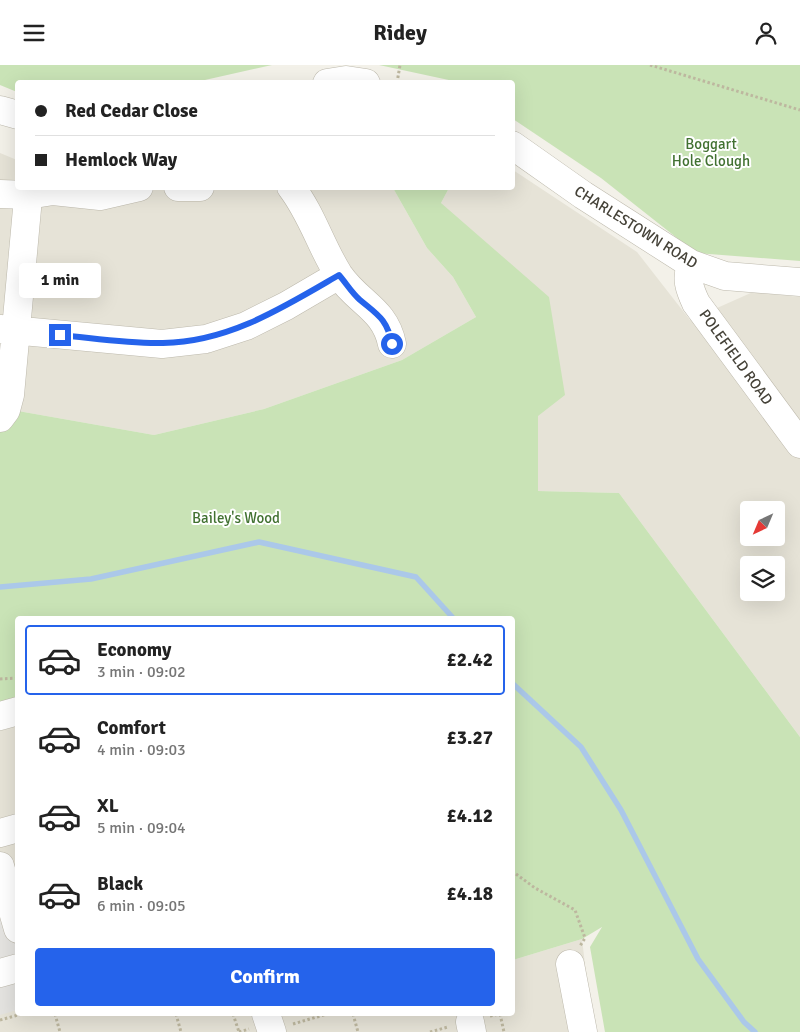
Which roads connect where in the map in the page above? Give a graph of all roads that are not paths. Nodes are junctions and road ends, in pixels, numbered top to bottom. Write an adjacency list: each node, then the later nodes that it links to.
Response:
1 (0, 110): 2 (street)
2 (15, 114)
3 (515, 147): 8 (street, CHARLESTOWN ROAD)
4 (126, 190): 6 (street)
5 (293, 190): 9 (street)
6 (28, 191): 7 (street); 11 (street)
7 (0, 194)
8 (691, 264): 10 (street, CHARLESTOWN ROAD); 14 (street, POLEFIELD ROAD)
9 (339, 275): 11 (street); 12 (street)
10 (800, 282)
11 (8, 330): 13 (street)
12 (392, 344)
13 (0, 418)
14 (800, 444)
15 (15, 712): 16 (street)
16 (0, 716)
17 (15, 828): 18 (street)
18 (0, 833)
19 (0, 866): 20 (street)
20 (15, 918)
21 (570, 964): 24 (street)
22 (15, 969): 23 (street)
23 (0, 973)
24 (584, 1032)

